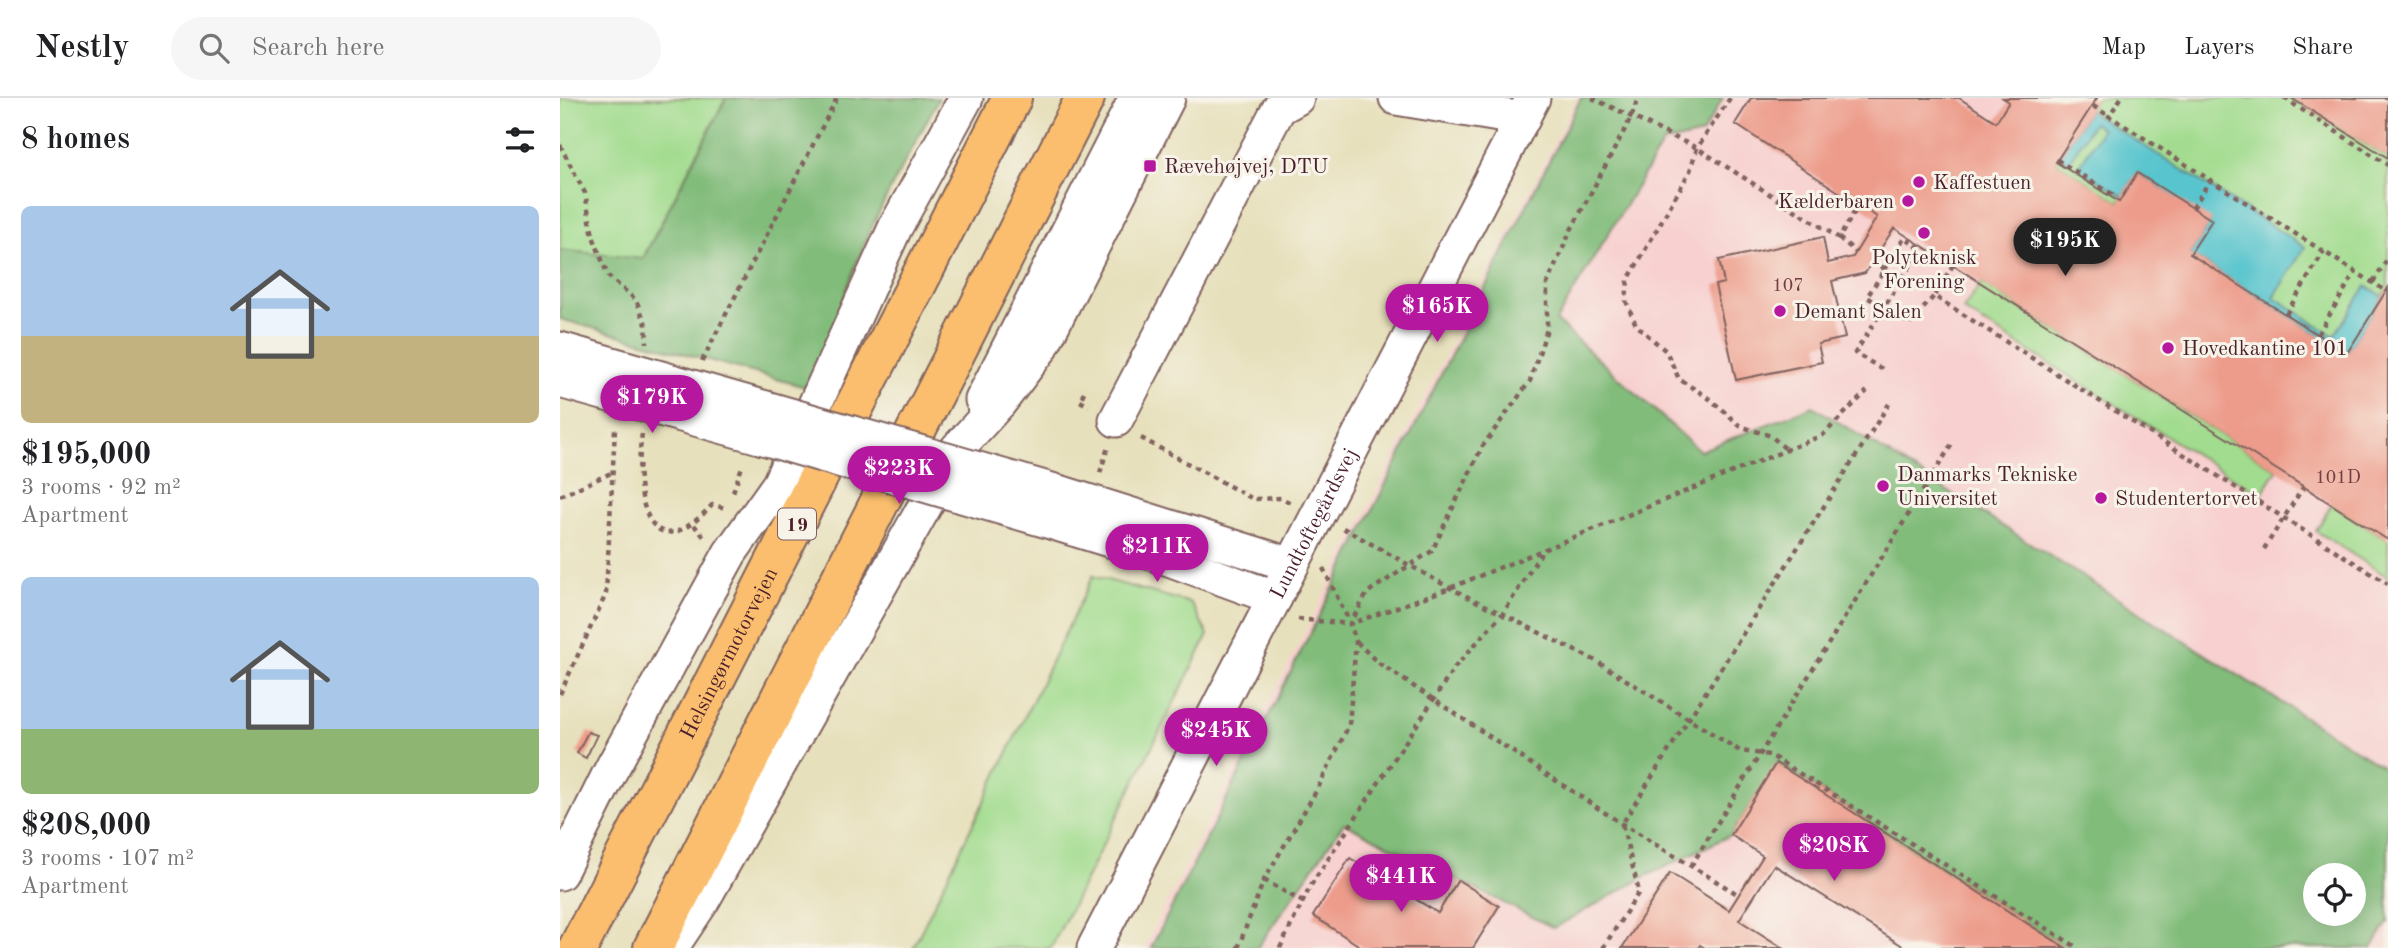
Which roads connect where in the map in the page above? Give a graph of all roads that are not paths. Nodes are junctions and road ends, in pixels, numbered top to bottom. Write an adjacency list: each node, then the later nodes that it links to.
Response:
1 (965, 98): 17 (street)
2 (1012, 98): 18 (highway, Helsingørmotorvejen / 19)
3 (1085, 98): 19 (highway)
4 (1136, 98): 13 (street)
5 (1168, 98): 13 (street)
6 (1297, 98): 12 (street)
7 (1396, 98): 8 (street)
8 (1528, 108): 15 (street, Lundtoftegårdsvej)
9 (560, 349): 11 (street)
10 (560, 381): 11 (street)
11 (763, 423): 14 (street, bridge)
12 (1124, 426)
13 (957, 449): 20 (street)
14 (1058, 508): 15 (street); 16 (street)
15 (1292, 565): 16 (street, Lundtoftegårdsvej)
16 (1275, 598): 21 (street, Lundtoftegårdsvej)
17 (560, 873)
18 (578, 948)
19 (653, 948)
20 (671, 948)
21 (1094, 948)

